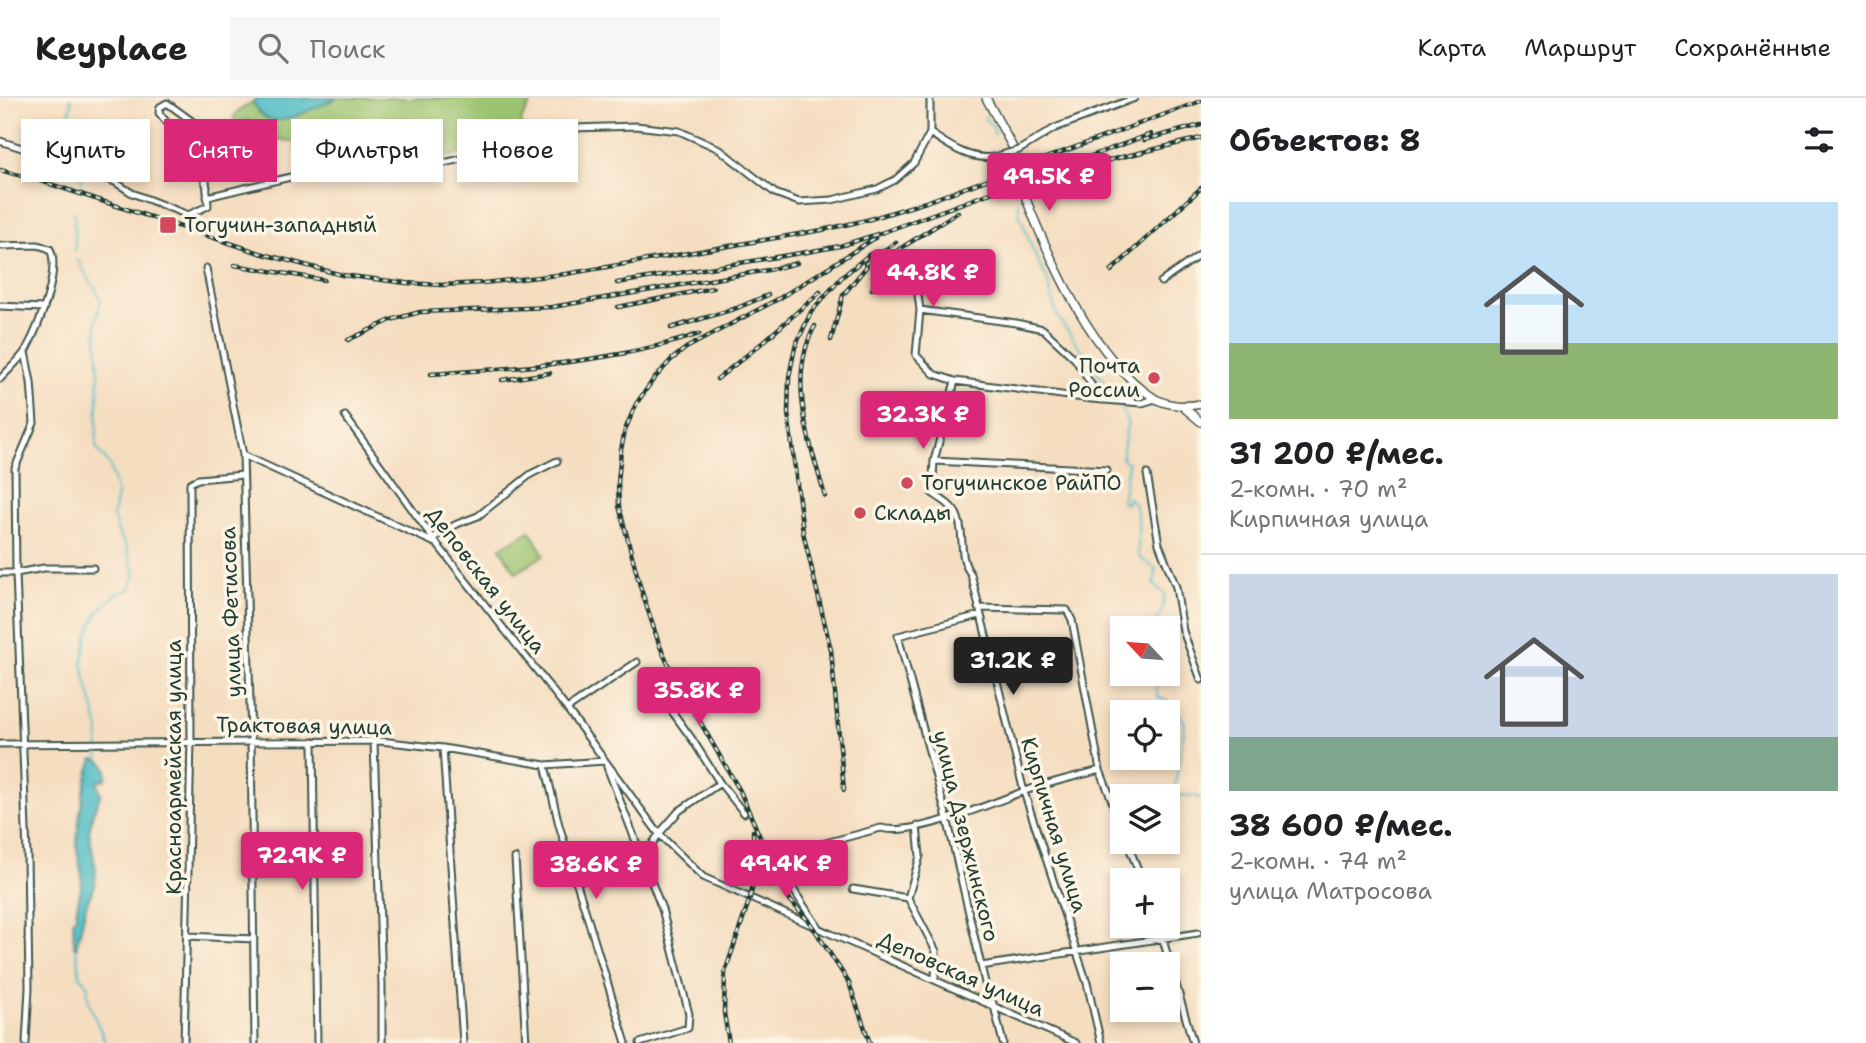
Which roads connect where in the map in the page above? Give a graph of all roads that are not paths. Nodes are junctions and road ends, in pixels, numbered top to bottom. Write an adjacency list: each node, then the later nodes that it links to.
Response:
1 (986, 98): 6 (main road)
2 (1135, 98): 6 (street)
3 (930, 100): 4 (street)
4 (930, 133): 6 (street, bridge); 8 (street)
5 (0, 141): 8 (street)
6 (1013, 148)
7 (207, 187): 7 (street); 8 (street)
8 (207, 197)
9 (1028, 198): 21 (main road)
10 (0, 246): 16 (street)
11 (1201, 254): 14 (street)
12 (914, 265): 17 (street)
13 (206, 268): 29 (street, улица Фетисова)
14 (1161, 282)
15 (0, 306): 16 (street)
16 (43, 308): 18 (street)
17 (920, 310): 20 (street); 23 (street)
18 (25, 352): 19 (street); 39 (street)
19 (0, 379)
20 (955, 381): 23 (street); 31 (street, Кирпичная улица)
21 (1136, 383): 22 (main road); 24 (street)
22 (1155, 399): 24 (street); 26 (main road)
23 (1101, 400): 24 (street)
24 (1128, 402)
25 (1201, 404): 26 (main road)
26 (1182, 406): 28 (main road)
27 (345, 416): 35 (street, Деповская улица)
28 (1201, 422)
29 (243, 455): 34 (street, улица Фетисова); 36 (street)
30 (557, 461): 35 (street)
31 (934, 461): 32 (street); 40 (street, Кирпичная улица)
32 (1107, 470)
33 (1147, 474): 42 (street)
34 (243, 475): 45 (street, улица Фетисова); 46 (street, Красноармейская улица)
35 (433, 538): 36 (street, Деповская улица)
36 (438, 544): 44 (street, Деповская улица)
37 (93, 568): 39 (street)
38 (0, 573): 39 (street)
39 (16, 573): 50 (street)
40 (979, 612): 54 (street); 56 (street, Кирпичная улица); 59 (street, улица Дзержинского)
41 (637, 662): 44 (street)
42 (1201, 680)
43 (655, 688): 55 (street)
44 (567, 709): 52 (street, Деповская улица)
45 (251, 740): 46 (street, Трактовая улица); 47 (street, Трактовая улица); 70 (street, улица Фетисова)
46 (191, 741): 50 (street, Трактовая улица); 69 (street, Красноармейская улица)
47 (313, 741): 48 (street, Трактовая улица); 79 (street)
48 (374, 741): 51 (street, Трактовая улица); 80 (street)
49 (0, 744): 50 (street, Трактовая улица)
50 (24, 746): 76 (street)
51 (443, 748): 53 (street, Трактовая улица); 81 (street)
52 (605, 761): 53 (street, Трактовая улица); 61 (street, Деповская улица); 63 (street, Деповская улица)
53 (545, 765): 64 (street)
54 (1100, 770): 56 (street); 57 (street)
55 (720, 783): 58 (street); 61 (street)
56 (1024, 792): 59 (street); 72 (street, Кирпичная улица)
57 (1110, 796)
58 (744, 813)
59 (947, 818): 60 (street); 73 (street, улица Дзержинского)
60 (917, 826): 66 (street); 67 (street)
61 (659, 834): 63 (street); 67 (street, Деповская улица)
62 (514, 858): 82 (street)
63 (643, 858): 64 (street); 84 (street, Деповская улица)
64 (576, 882): 83 (street)
65 (853, 889): 66 (street)
66 (908, 898): 74 (street)
67 (818, 928): 74 (street, Деповская улица)
68 (1198, 933): 71 (street)
69 (188, 936): 70 (street); 77 (street, Красноармейская улица)
70 (254, 939): 78 (street, улица Фетисова)
71 (1164, 939): 72 (street); 88 (street)
72 (1077, 952): 73 (street); 87 (street, Кирпичная улица)
73 (981, 966): 75 (street, улица Дзержинского)
74 (935, 980): 75 (street, Деповская улица)
75 (994, 1006): 85 (street, улица Дзержинского); 86 (street, Деповская улица)
76 (26, 1043)
77 (184, 1043)
78 (255, 1043)
79 (317, 1043)
80 (382, 1043)
81 (463, 1043)
82 (526, 1043)
83 (626, 1043)
84 (640, 1043)
85 (1003, 1043)
86 (1076, 1043)
87 (1101, 1043)
88 (1193, 1043)

